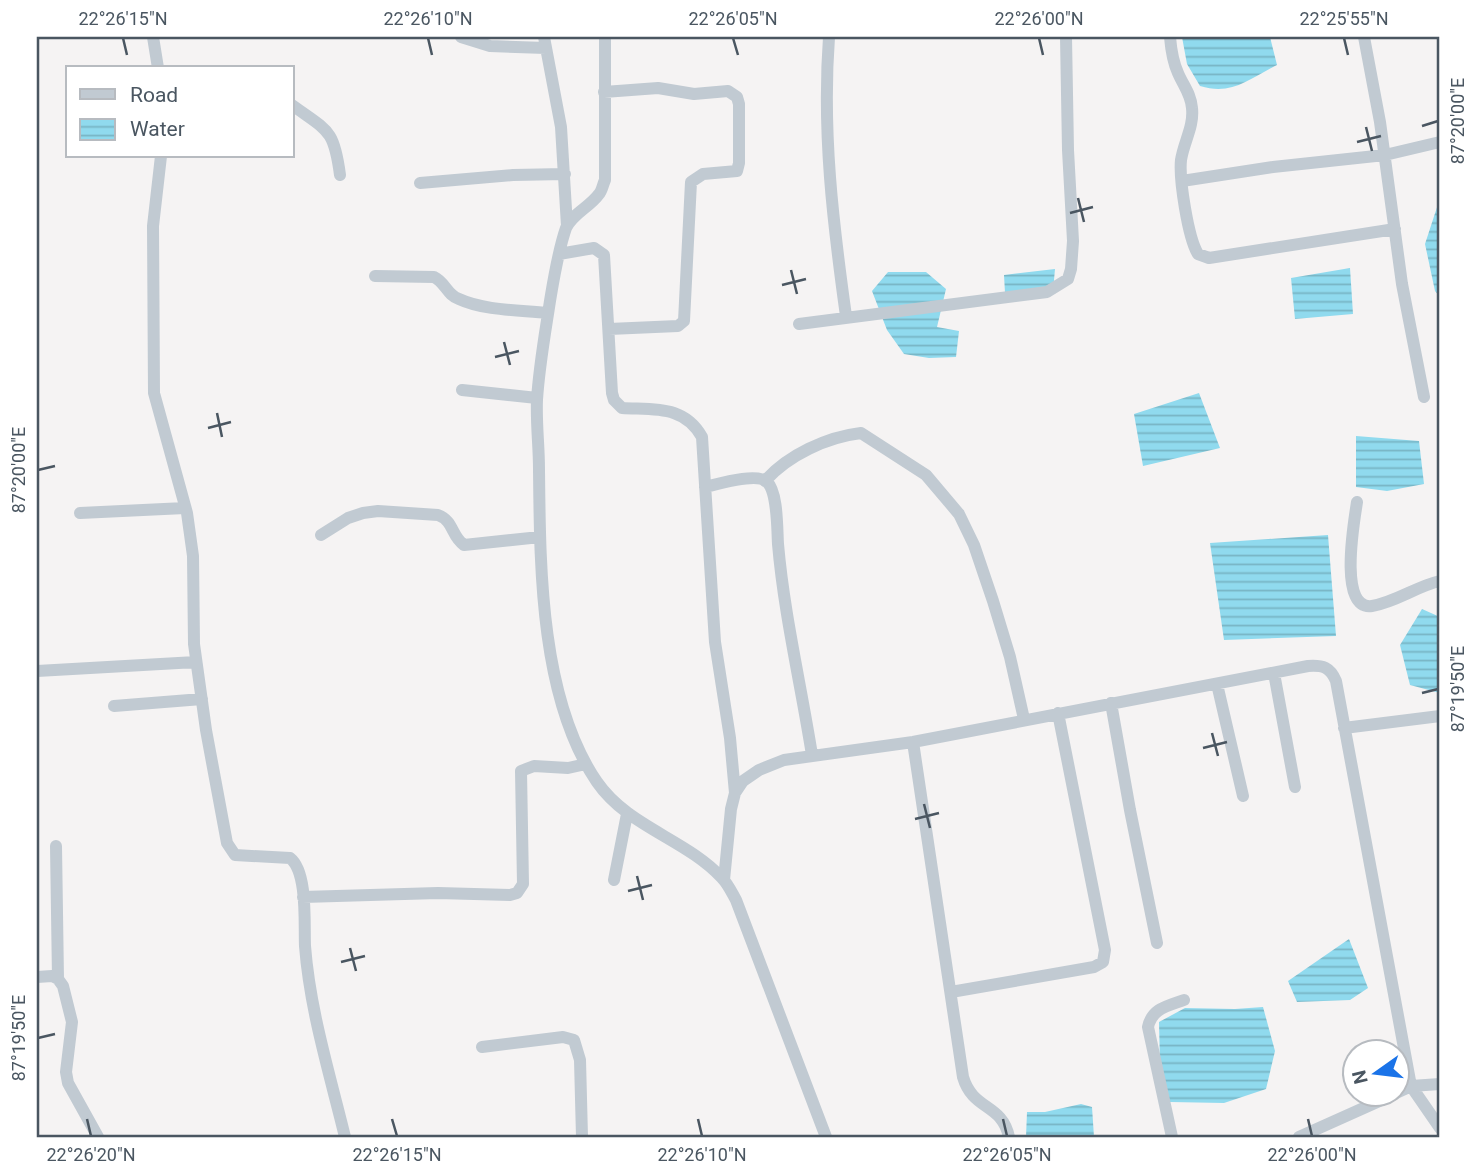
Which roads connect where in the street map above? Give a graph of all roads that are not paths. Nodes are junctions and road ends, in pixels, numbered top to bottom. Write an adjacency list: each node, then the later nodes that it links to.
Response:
1 (153, 37): 9 (street)
2 (461, 37): 8 (street)
3 (604, 37): 10 (street)
4 (828, 37): 24 (street)
5 (1066, 37): 24 (street)
6 (1170, 37): 17 (street)
7 (1364, 37): 13 (street)
8 (545, 42): 15 (street)
9 (158, 66)
10 (604, 92): 19 (street); 26 (street)
11 (294, 106): 16 (street)
12 (1440, 142): 13 (street)
13 (1385, 155): 17 (street); 20 (street)
14 (161, 158): 33 (street)
15 (565, 174): 18 (street); 19 (street)
16 (340, 175)
17 (1182, 181): 20 (street)
18 (420, 183)
19 (567, 226): 21 (street)
20 (1395, 229): 28 (street)
21 (559, 254): 23 (street); 26 (street)
22 (375, 276): 23 (street)
23 (548, 313): 29 (street)
24 (846, 316): 25 (street)
25 (799, 324)
26 (609, 329): 31 (street)
27 (462, 390): 29 (street)
28 (1424, 397)
29 (537, 398): 36 (street)
30 (765, 481): 31 (street); 47 (street); 50 (street)
31 (705, 486): 53 (street)
32 (1357, 502): 37 (street)
33 (186, 508): 34 (street); 38 (street)
34 (80, 513)
35 (321, 535): 36 (street)
36 (540, 537): 51 (street)
37 (1440, 581)
38 (197, 662): 39 (street); 42 (street)
39 (37, 671)
40 (1274, 673): 41 (street); 48 (street); 52 (street)
41 (1217, 684): 43 (street); 54 (street)
42 (202, 699): 44 (street); 59 (street)
43 (1111, 703): 45 (street); 60 (street)
44 (114, 706)
45 (1058, 713): 47 (street); 63 (street)
46 (1440, 716): 48 (street)
47 (1024, 719): 49 (street)
48 (1344, 728): 67 (street)
49 (913, 741): 50 (street); 63 (street)
50 (812, 755): 53 (street)
51 (586, 764): 55 (street); 59 (street)
52 (1295, 787)
53 (735, 793): 58 (street)
54 (1243, 796)
55 (627, 814): 57 (street); 58 (street)
56 (56, 846): 62 (street)
57 (614, 880)
58 (724, 880): 73 (street)
59 (303, 897): 71 (street)
60 (1157, 943)
61 (37, 977): 62 (street)
62 (58, 979): 70 (street)
63 (951, 992): 74 (street)
64 (1184, 1000): 75 (street)
65 (482, 1047): 72 (street)
66 (1440, 1084): 67 (street)
67 (1411, 1086): 69 (street)
68 (1363, 1108): 76 (street)
69 (1440, 1128)
70 (98, 1137)
71 (345, 1137)
72 (582, 1137)
73 (826, 1137)
74 (1009, 1137)
75 (1172, 1137)
76 (1299, 1137)

